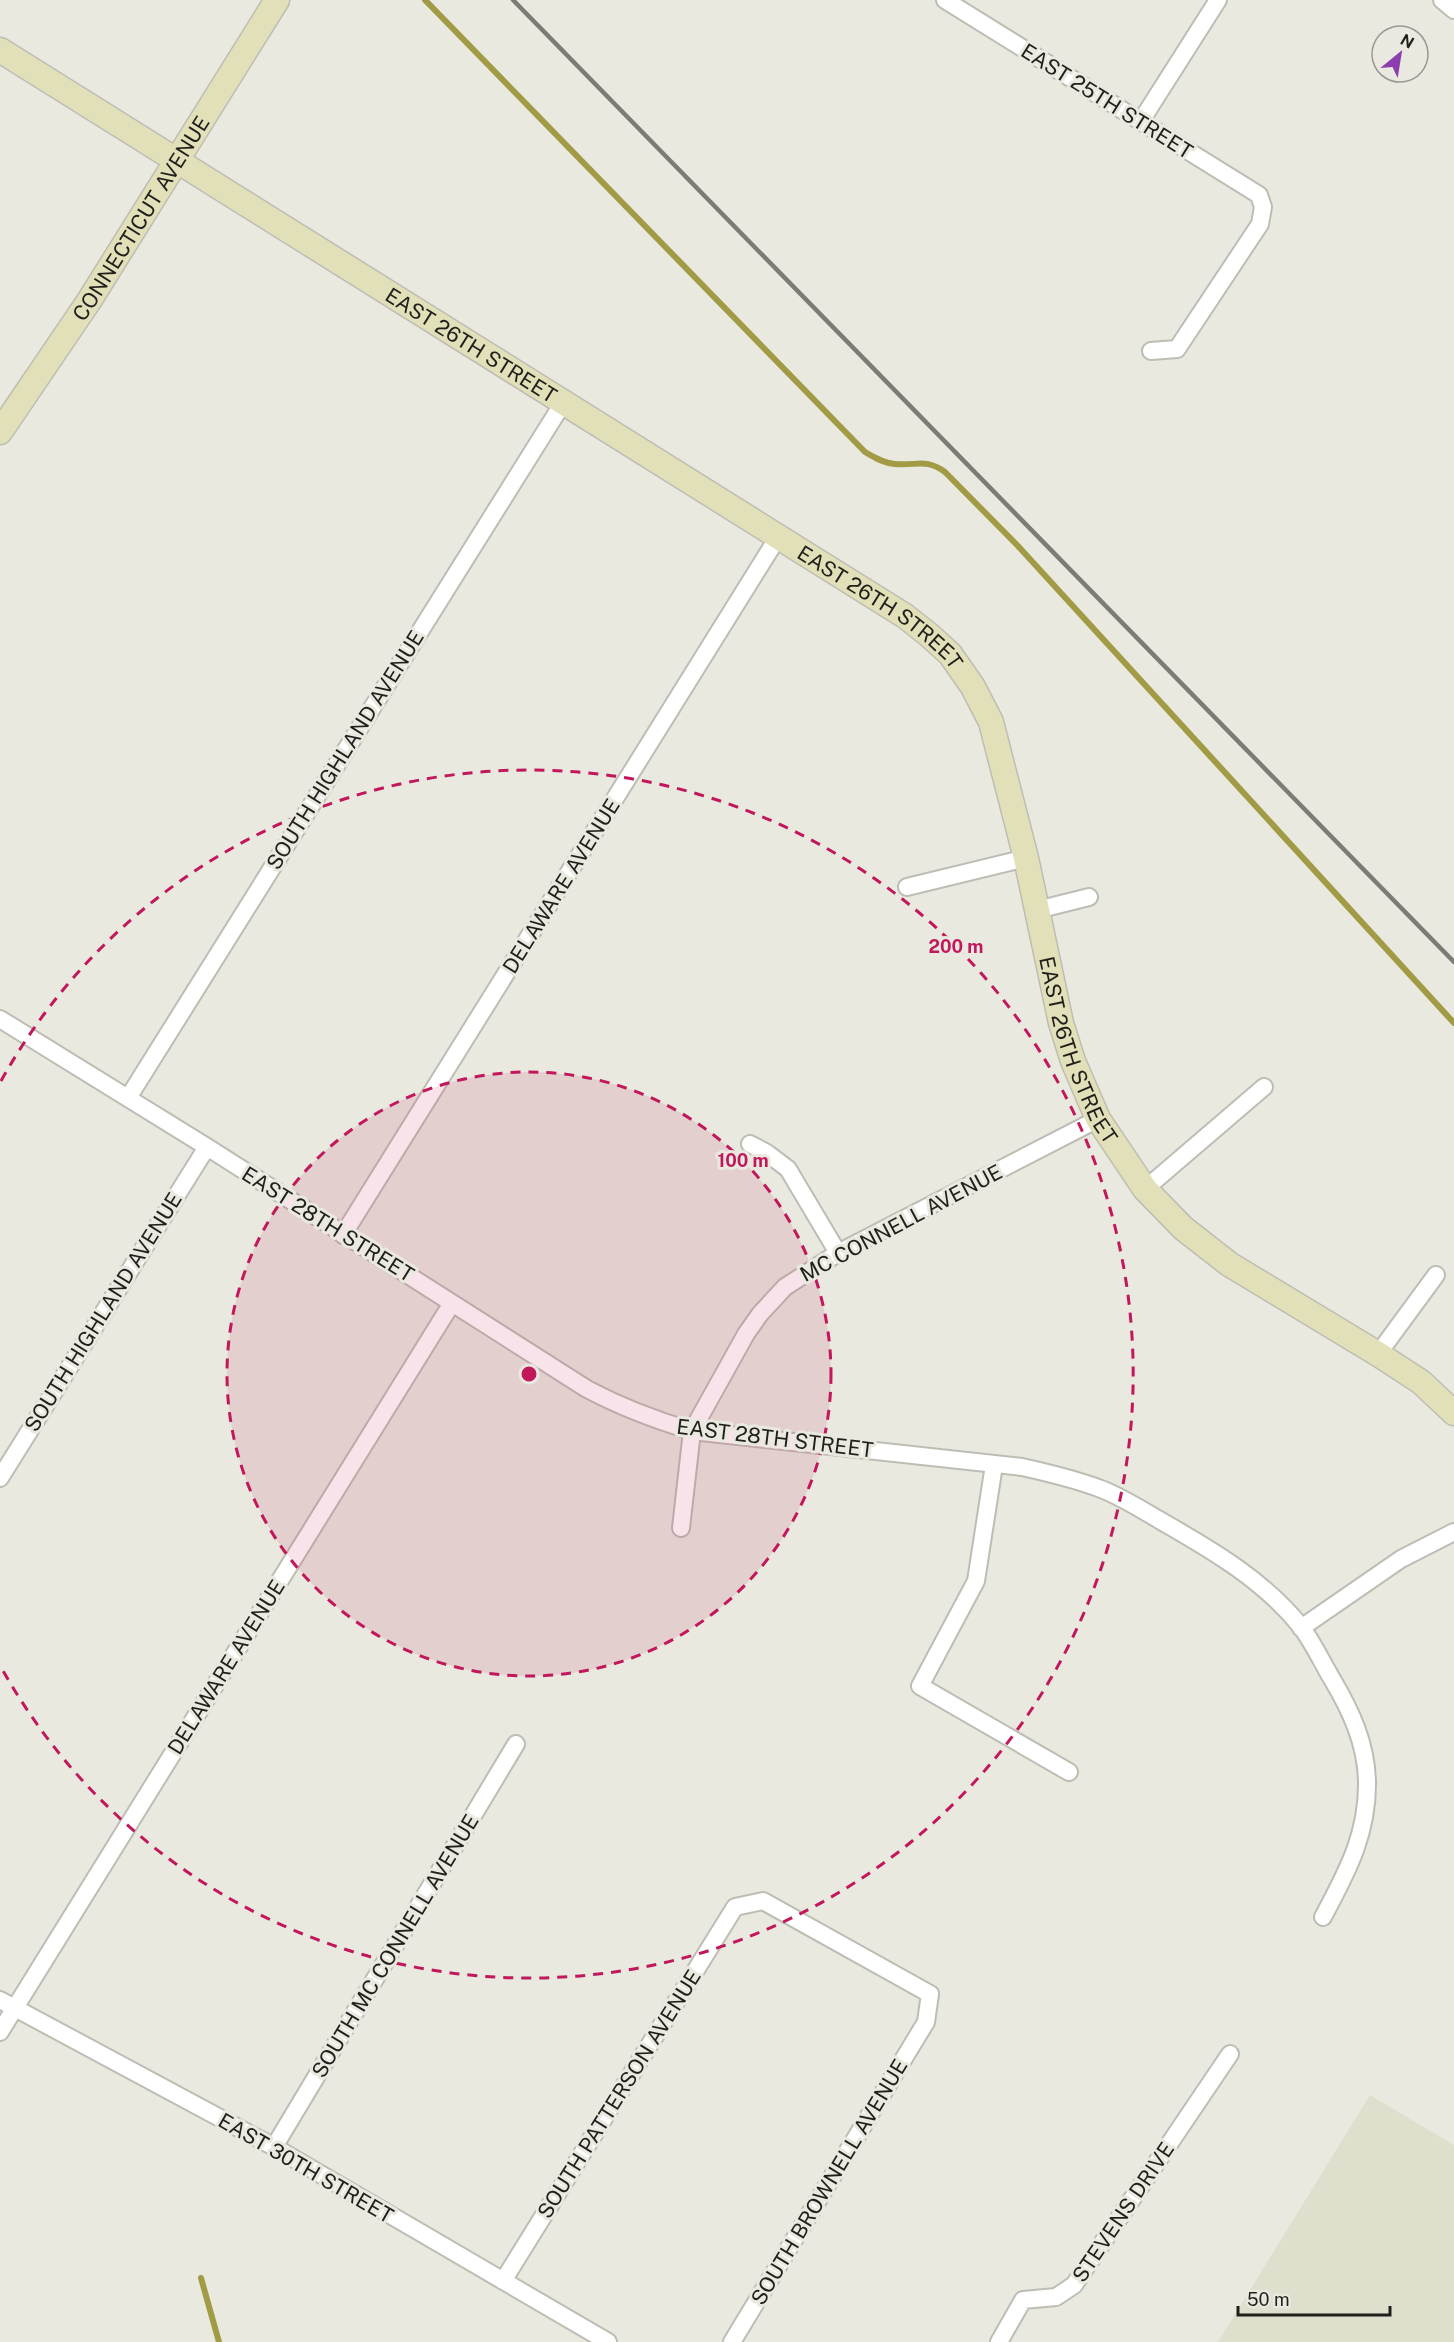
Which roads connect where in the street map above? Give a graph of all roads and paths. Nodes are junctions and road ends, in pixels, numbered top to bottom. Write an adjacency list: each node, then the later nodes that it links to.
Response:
1 (277, 0): 8 (street, CONNECTICUT AVENUE)
2 (945, 0): 7 (street, EAST 25TH STREET)
3 (1218, 0): 7 (street)
4 (1442, 0): 5 (street)
5 (1454, 10)
6 (0, 50): 8 (street, EAST 26TH STREET)
7 (1141, 121): 9 (street, EAST 25TH STREET)
8 (176, 162): 10 (street, EAST 26TH STREET); 11 (street, CONNECTICUT AVENUE)
9 (1151, 351)
10 (563, 403): 12 (street, EAST 26TH STREET); 19 (street, SOUTH HIGHLAND AVENUE)
11 (0, 432)
12 (778, 537): 13 (street, EAST 26TH STREET); 24 (street, DELAWARE AVENUE)
13 (1026, 858): 14 (street); 16 (street, EAST 26TH STREET)
14 (907, 887)
15 (1089, 897): 16 (street)
16 (1037, 910): 20 (street, EAST 26TH STREET)
17 (0, 1019): 19 (street, EAST 28TH STREET)
18 (1264, 1088): 23 (street)
19 (128, 1098): 22 (street, EAST 28TH STREET)
20 (1098, 1119): 23 (street, EAST 26TH STREET); 25 (street, MC CONNELL AVENUE)
21 (750, 1144): 25 (street)
22 (207, 1147): 24 (street, EAST 28TH STREET); 32 (street, SOUTH HIGHLAND AVENUE)
23 (1144, 1189): 28 (street, EAST 26TH STREET)
24 (343, 1235): 27 (street, EAST 28TH STREET)
25 (838, 1253): 30 (street, MC CONNELL AVENUE)
26 (1436, 1275): 28 (street)
27 (452, 1303): 30 (street, EAST 28TH STREET); 40 (street, DELAWARE AVENUE)
28 (1378, 1354): 29 (street, EAST 26TH STREET)
29 (1454, 1413)
30 (692, 1431): 31 (street, EAST 28TH STREET); 33 (street, MC CONNELL AVENUE)
31 (994, 1465): 35 (street, EAST 28TH STREET); 37 (street)
32 (0, 1478)
33 (681, 1528)
34 (1454, 1532): 35 (street)
35 (1301, 1628): 39 (street, EAST 28TH STREET)
36 (516, 1744): 43 (street, SOUTH MC CONNELL AVENUE)
37 (1069, 1772)
38 (735, 1907): 44 (street, SOUTH PATTERSON AVENUE); 46 (street, SOUTH BROWNELL AVENUE)
39 (1323, 1917)
40 (7, 2005): 41 (street, DELAWARE AVENUE); 43 (street, EAST 30TH STREET)
41 (0, 2032)
42 (1230, 2054): 47 (street, STEVENS DRIVE)
43 (274, 2147): 44 (street, EAST 30TH STREET)
44 (503, 2281): 45 (street, EAST 30TH STREET)
45 (608, 2342)
46 (732, 2342)
47 (999, 2342)

